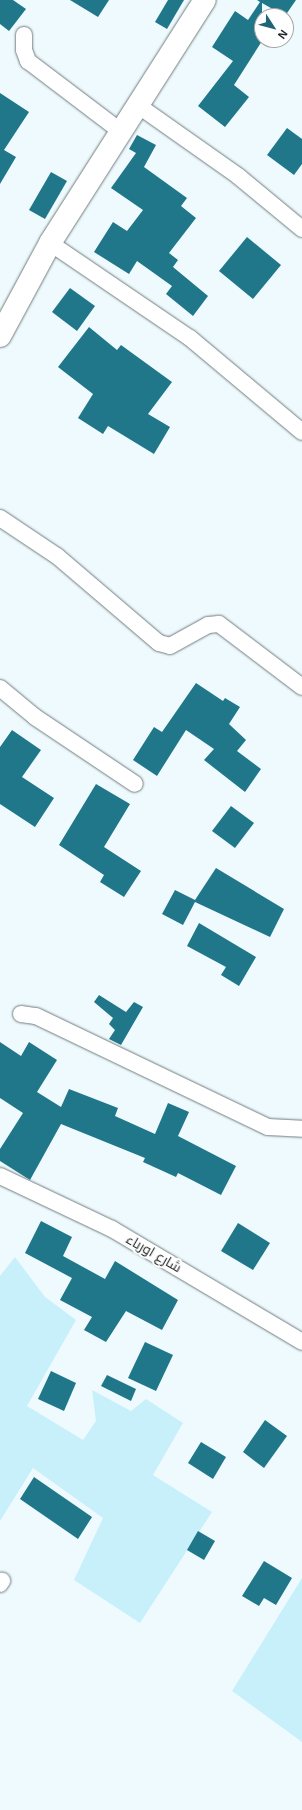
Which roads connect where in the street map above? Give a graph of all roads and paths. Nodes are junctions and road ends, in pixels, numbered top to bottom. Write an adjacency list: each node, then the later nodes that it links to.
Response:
1 (205, 0): 3 (street)
2 (24, 35): 4 (street)
3 (136, 104): 4 (street); 5 (street)
4 (119, 130): 6 (street)
5 (302, 229)
6 (50, 243): 7 (street); 8 (street)
7 (0, 336)
8 (302, 432)
9 (0, 518): 10 (street)
10 (302, 687)
11 (0, 688): 12 (street)
12 (135, 784)
13 (21, 1014): 14 (street)
14 (302, 1129)
15 (0, 1176): 16 (street, شارع اورباء)
16 (302, 1342)

